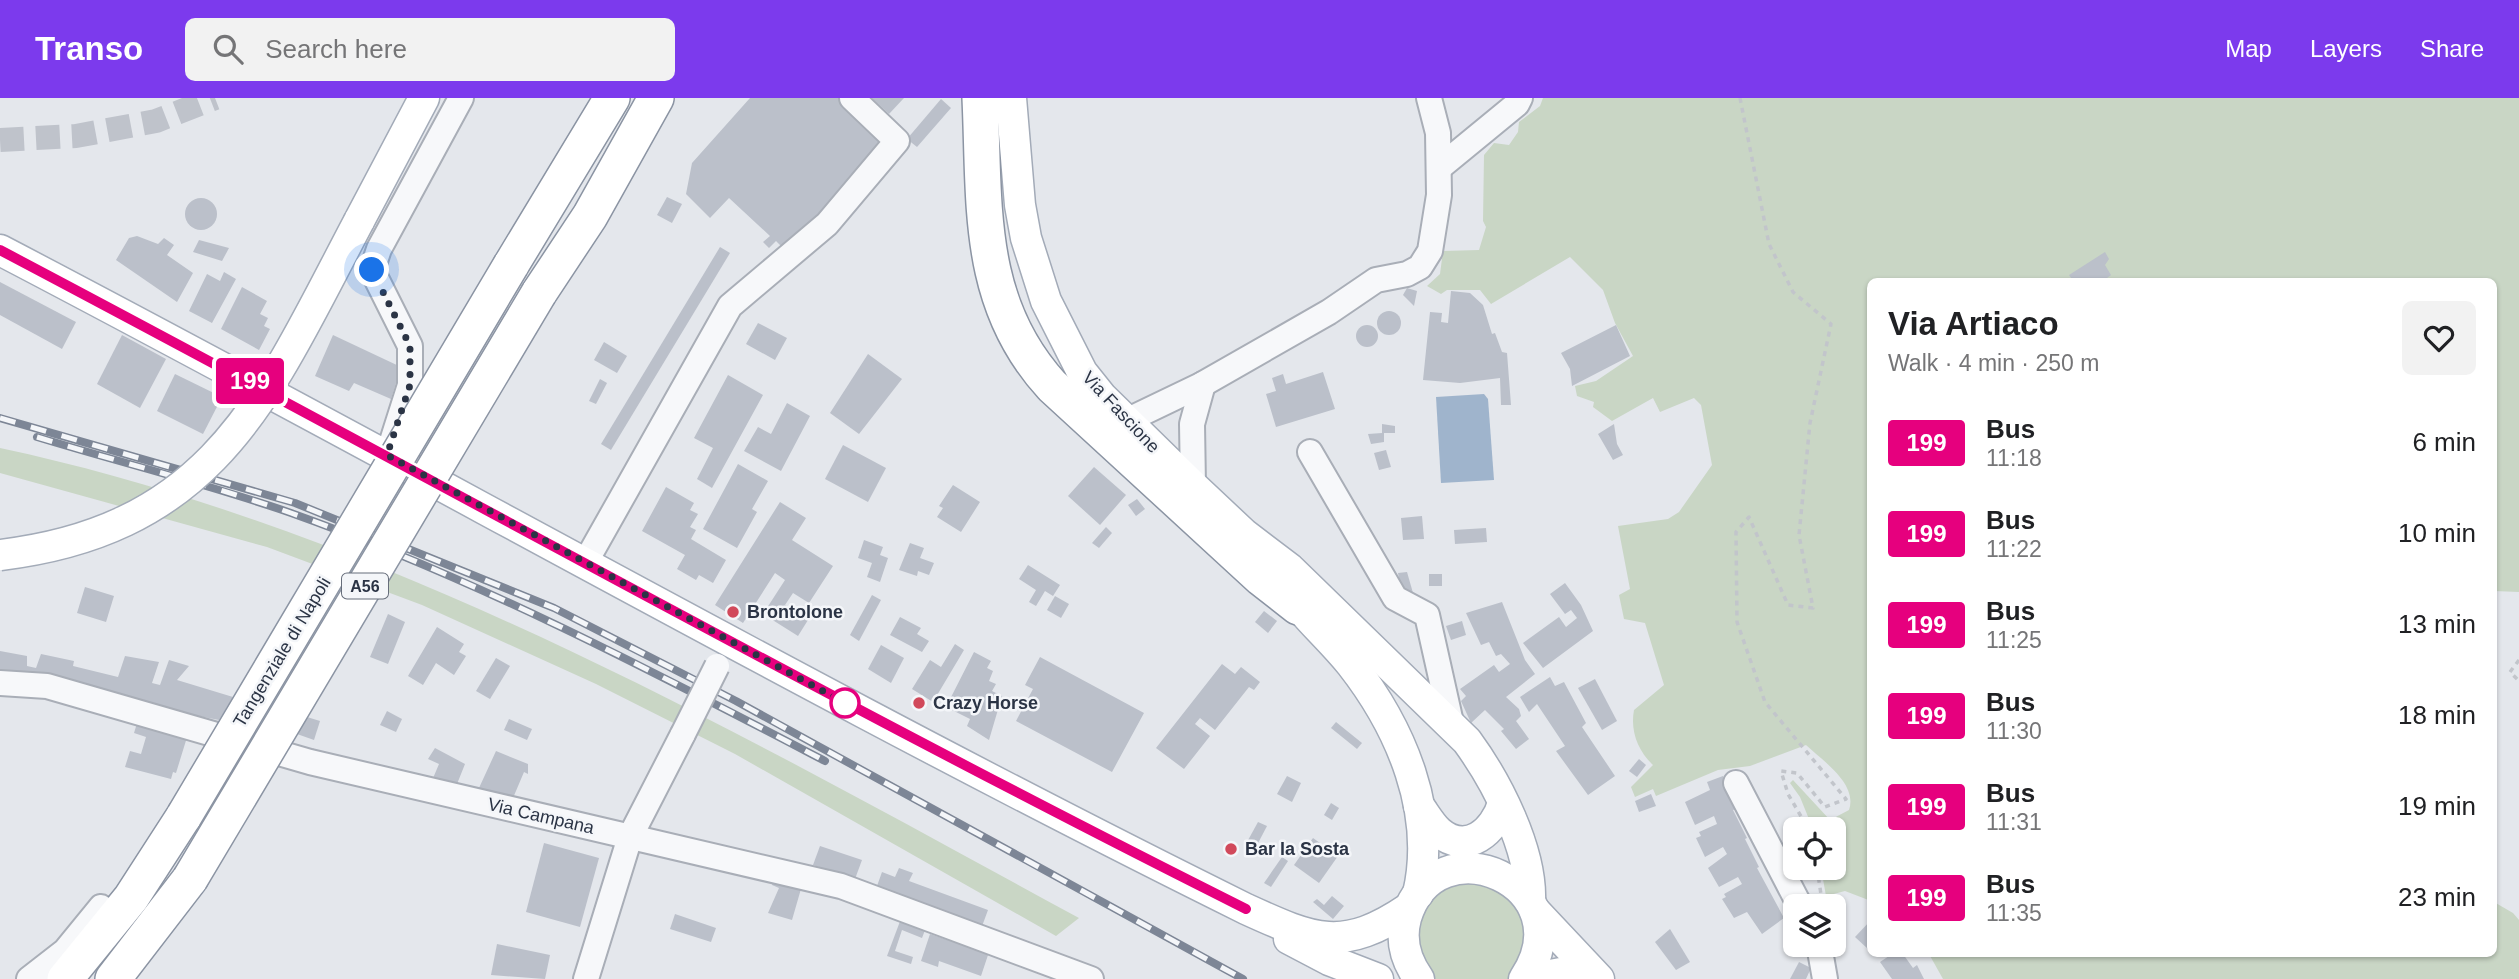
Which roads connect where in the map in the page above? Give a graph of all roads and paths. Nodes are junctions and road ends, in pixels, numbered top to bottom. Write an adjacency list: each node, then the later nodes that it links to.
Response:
1 (424, 98): 19 (main road, bridge)
2 (461, 98): 16 (street)
3 (612, 98): 31 (highway, Tangenziale di Napoli / A56, bridge)
4 (656, 98): 40 (highway, Tangenziale di Napoli / A56, bridge)
5 (852, 98): 20 (street)
6 (980, 98): 21 (highway)
7 (1011, 98): 14 (main road, Via Fascione)
8 (1429, 98): 11 (street)
9 (1520, 98): 11 (street)
10 (1740, 98): 32 (path)
11 (1438, 168): 13 (street)
12 (0, 250): 16 (main road)
13 (1203, 384): 14 (street); 17 (street)
14 (1126, 421): 17 (main road, Via Fascione)
15 (1310, 452): 26 (street)
16 (387, 455): 20 (main road)
17 (1193, 486): 18 (main road, Via Fascione)
18 (1244, 534): 21 (main road, Via Fascione); 26 (main road, Via Fascione)
19 (0, 555)
20 (585, 563): 22 (main road)
21 (1298, 607): 27 (main road, Via Fascione)
22 (724, 654): 33 (street, bridge); 37 (main road)
23 (2519, 660): 24 (path)
24 (2519, 681)
25 (0, 682): 33 (street, Via Campana)
26 (1452, 727): 27 (main road); 29 (main road, Via Fascione)
27 (1408, 762): 30 (main road, Via Fascione)
28 (1736, 783): 34 (street)
29 (1503, 803): 30 (main road); 36 (main road, Via Fascione)
30 (1419, 806): 35 (main road, Via Fascione)
31 (184, 816): 42 (street); 43 (highway, Tangenziale di Napoli / A56)
32 (1801, 817)
33 (630, 836): 41 (street, Via Campana); 44 (street)
34 (1794, 894)
35 (1413, 901): 36 (main road); 37 (main road); 47 (main road, Via Fascione)
36 (1533, 906): 48 (main road, Via Fascione); 50 (main road)
37 (1246, 909): 38 (main road)
38 (1304, 948): 45 (main road); 46 (main road)
39 (1821, 957): 51 (street)
40 (119, 974)
41 (1079, 977)
42 (29, 979)
43 (65, 979)
44 (586, 979)
45 (1344, 979)
46 (1378, 979)
47 (1419, 979)
48 (1526, 979): 49 (main road)
49 (1583, 979)
50 (1599, 979)
51 (1825, 979)

